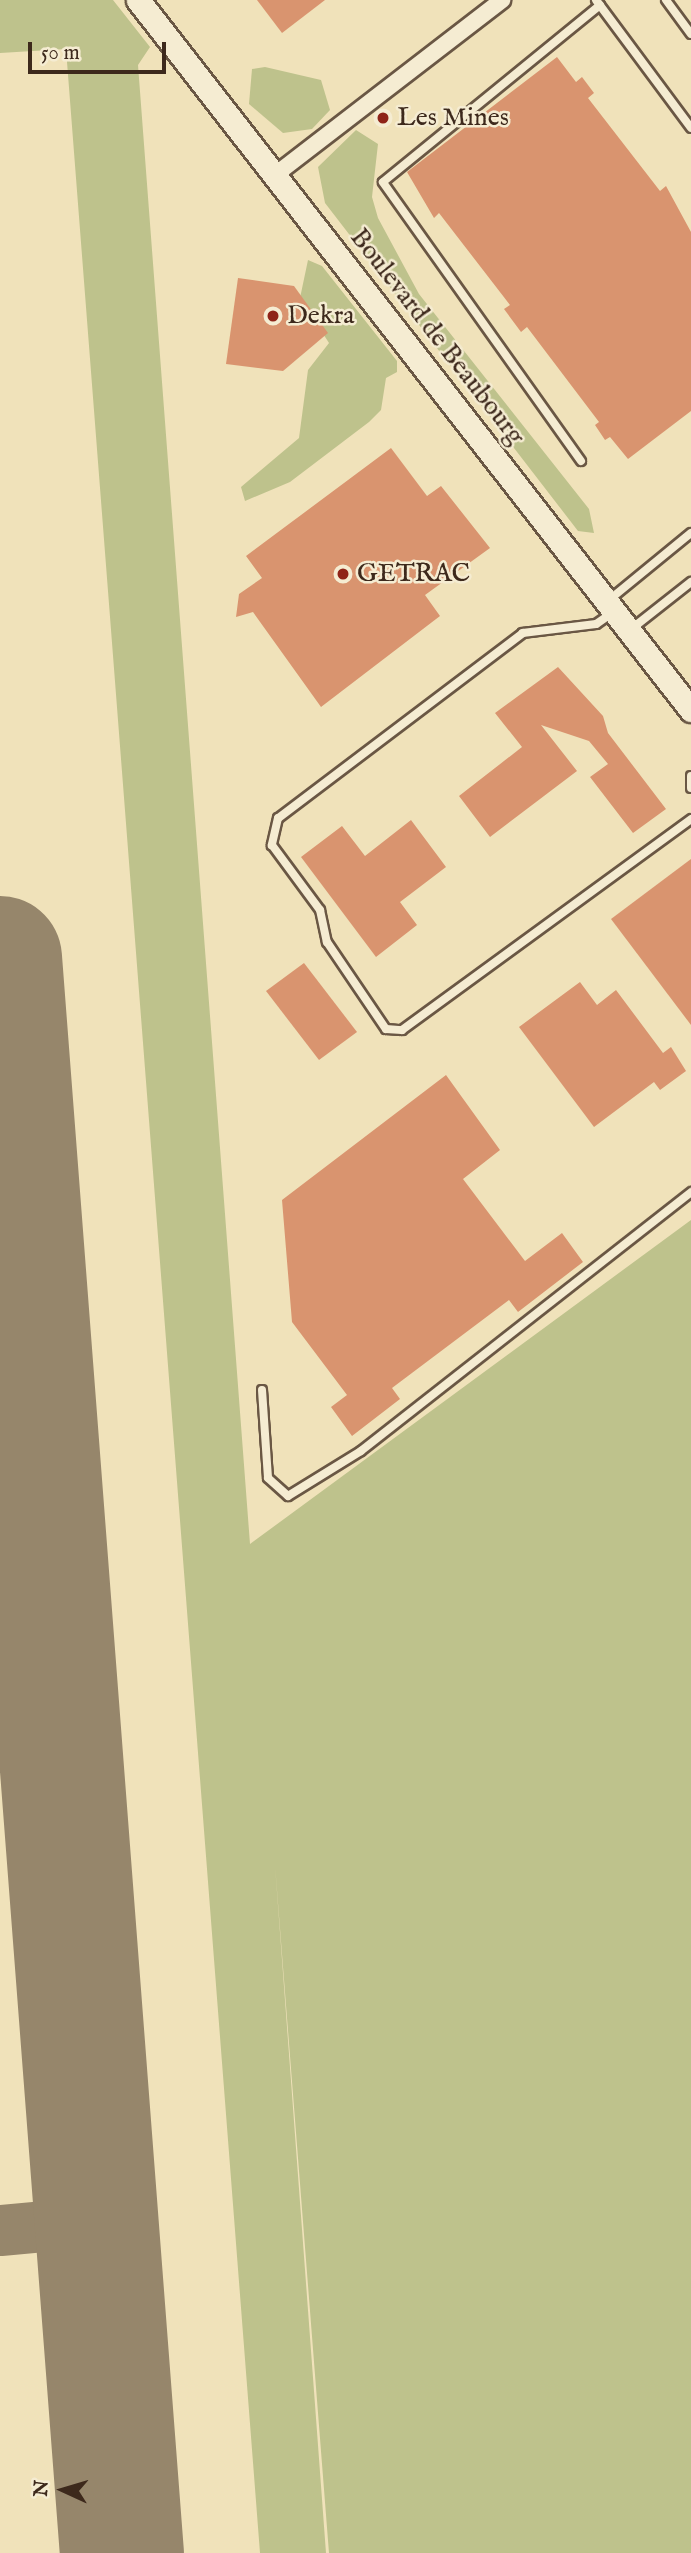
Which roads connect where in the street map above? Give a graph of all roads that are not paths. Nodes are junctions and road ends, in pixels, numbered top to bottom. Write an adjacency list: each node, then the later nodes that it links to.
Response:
1 (138, 0): 7 (main road, Boulevard de Beaubourg)
2 (502, 0): 7 (street)
3 (666, 0): 5 (lane)
4 (598, 3): 6 (lane); 8 (lane)
5 (691, 34)
6 (691, 128)
7 (275, 175): 11 (main road, Boulevard de Beaubourg)
8 (581, 461)
9 (691, 533): 11 (lane)
10 (691, 582): 12 (lane)
11 (606, 612): 12 (main road, Boulevard de Beaubourg); 16 (lane)
12 (629, 630): 13 (main road, Boulevard de Beaubourg)
13 (691, 710)
14 (691, 776): 15 (lane)
15 (691, 788)
16 (691, 819)
17 (691, 1192): 18 (lane)
18 (262, 1390)

